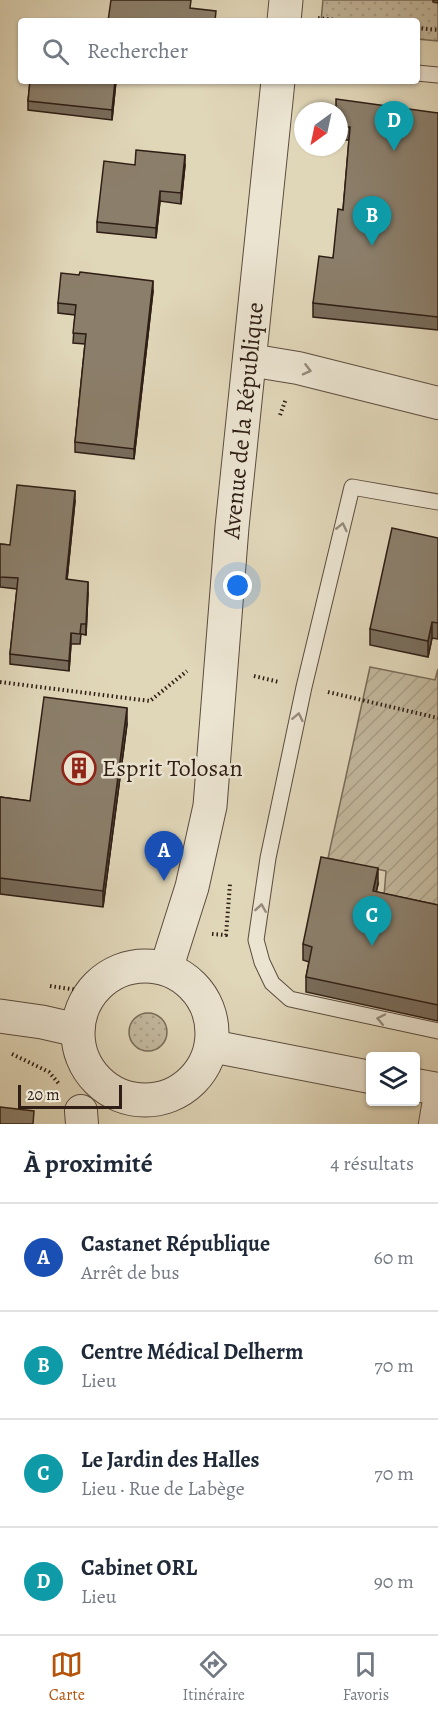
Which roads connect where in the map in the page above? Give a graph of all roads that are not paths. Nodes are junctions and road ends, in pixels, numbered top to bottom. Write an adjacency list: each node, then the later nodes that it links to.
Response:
1 (286, 0): 2 (street)
2 (284, 18)
3 (420, 74): 4 (lane)
4 (438, 75)
5 (278, 84): 6 (street, Avenue de la République)
6 (249, 360): 7 (street, one-way to 7); 9 (street, Avenue de la République)
7 (438, 403)
8 (438, 502): 12 (lane, one-way to 8)
9 (166, 969): 11 (street); 13 (street)
10 (0, 1016): 11 (street)
11 (77, 1030): 18 (street)
12 (438, 1031)
13 (211, 1046): 14 (street); 18 (street)
14 (366, 1076)
15 (420, 1086): 16 (street)
16 (438, 1089)
17 (438, 1106): 19 (street)
18 (153, 1112)
19 (435, 1124)

